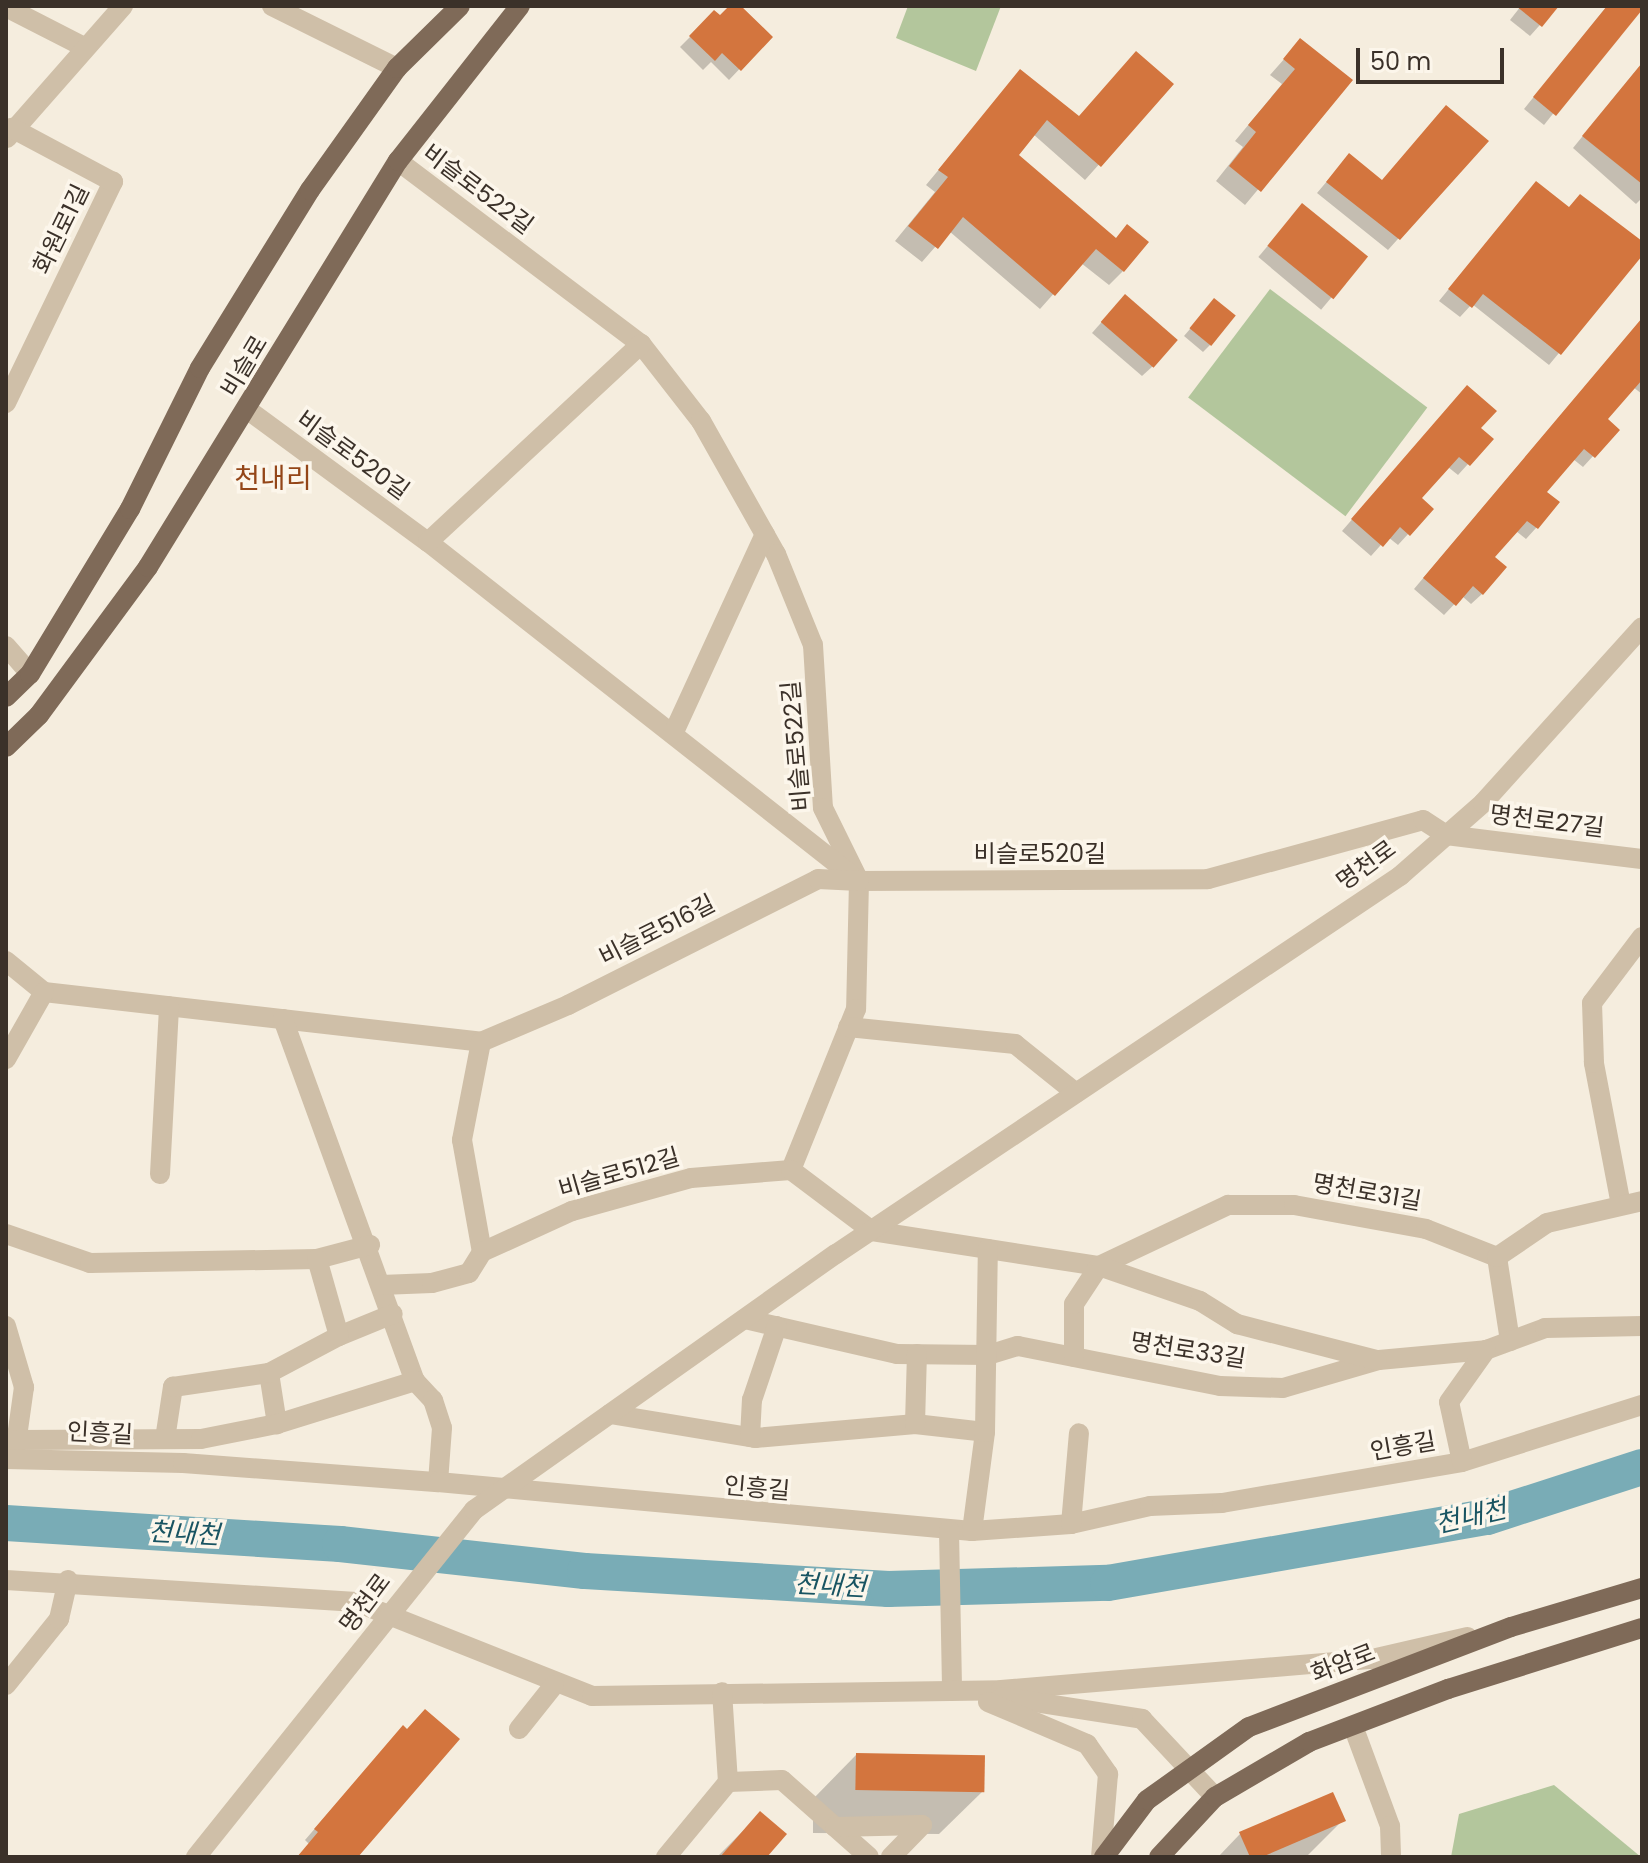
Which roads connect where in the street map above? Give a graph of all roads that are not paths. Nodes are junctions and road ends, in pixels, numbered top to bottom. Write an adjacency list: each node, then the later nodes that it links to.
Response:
1 (123, 6): 6 (street, 화원로1길)
2 (272, 6): 7 (street)
3 (460, 6): 7 (main road, 비슬로)
4 (520, 6): 9 (main road, 비슬로)
5 (6, 7): 6 (street)
6 (84, 47): 8 (street, 화원로1길)
7 (397, 68): 17 (main road, 비슬로)
8 (9, 134): 11 (street, 화원로1길)
9 (398, 161): 10 (street, 비슬로522길); 12 (main road, 비슬로)
10 (641, 344): 13 (street, 비슬로522길); 14 (street)
11 (6, 403)
12 (248, 410): 14 (street, 비슬로520길); 20 (main road, 비슬로)
13 (765, 534): 19 (street); 23 (street, 비슬로522길)
14 (428, 542): 19 (street, 비슬로520길)
15 (1642, 627): 21 (street, 명천로)
16 (6, 646): 17 (street)
17 (30, 674): 18 (main road, 비슬로)
18 (6, 697)
19 (673, 734): 23 (street, 비슬로520길)
20 (6, 747)
21 (1446, 835): 22 (street, 명천로27길); 23 (street, 비슬로520길); 32 (street, 명천로)
22 (1642, 859)
23 (859, 881): 29 (street, 비슬로522길); 30 (street, 비슬로516길)
24 (1642, 937): 36 (street)
25 (6, 961): 26 (street)
26 (44, 992): 27 (street, 비슬로516길); 31 (street)
27 (169, 1006): 28 (street, 비슬로516길); 34 (street)
28 (283, 1019): 30 (street, 비슬로516길); 39 (street)
29 (848, 1027): 32 (street); 33 (street, 비슬로522길)
30 (481, 1042): 41 (street)
31 (6, 1059)
32 (1076, 1093): 37 (street, 명천로)
33 (791, 1170): 37 (street); 41 (street, 비슬로512길)
34 (160, 1174)
35 (1642, 1201): 36 (street)
36 (1621, 1205): 42 (street)
37 (872, 1231): 40 (street); 47 (street, 명천로)
38 (6, 1234): 43 (street)
39 (370, 1245): 43 (street); 45 (street)
40 (988, 1249): 44 (street); 55 (street)
41 (482, 1252): 45 (street, 비슬로512길)
42 (1497, 1257): 44 (street, 명천로31길); 52 (street)
43 (317, 1259): 51 (street)
44 (1099, 1266): 56 (street); 57 (street, 명천로33길)
45 (381, 1285): 46 (street)
46 (393, 1314): 51 (street, 인흥길); 59 (street)
47 (745, 1319): 49 (street, 명천로33길); 61 (street, 명천로)
48 (6, 1326): 68 (street)
49 (777, 1326): 54 (street, 명천로33길); 66 (street)
50 (1642, 1326): 52 (street, 명천로33길)
51 (339, 1336): 58 (street, 인흥길)
52 (1510, 1341): 53 (street, 명천로33길)
53 (1486, 1350): 57 (street, 명천로33길); 69 (street)
54 (917, 1354): 55 (street, 명천로33길); 63 (street)
55 (988, 1355): 56 (street, 명천로33길); 64 (street)
56 (1074, 1357): 57 (street, 명천로33길)
57 (1379, 1360)
58 (269, 1373): 62 (street); 67 (street, 인흥길)
59 (415, 1381): 62 (street, 인흥길); 71 (street)
60 (1642, 1405): 69 (street, 인흥길)
61 (610, 1414): 66 (street); 72 (street, 명천로)
62 (277, 1424): 67 (street, 인흥길)
63 (915, 1424): 64 (street); 66 (street)
64 (985, 1432): 75 (street)
65 (1079, 1433): 73 (street)
66 (750, 1437)
67 (175, 1439): 68 (street, 인흥길); 70 (street, 인흥길)
68 (12, 1452): 70 (street, 인흥길)
69 (1462, 1462): 73 (street, 인흥길)
70 (183, 1463): 71 (street, 인흥길)
71 (438, 1482): 72 (street, 인흥길)
72 (498, 1490): 74 (street, 인흥길); 79 (street, 명천로)
73 (1071, 1524): 75 (street, 인흥길)
74 (949, 1530): 75 (street, 인흥길); 84 (street)
75 (972, 1531)
76 (6, 1580): 77 (street)
77 (68, 1580): 79 (street); 82 (street)
78 (1642, 1588): 80 (main road, 화암로)
79 (390, 1616): 83 (street); 92 (street, 명천로)
80 (1511, 1627): 84 (street); 88 (main road, 화암로)
81 (1642, 1628): 86 (main road)
82 (6, 1685)
83 (554, 1685): 85 (street); 87 (street)
84 (957, 1691): 85 (street); 88 (street); 96 (street)
85 (722, 1692): 89 (street)
86 (1353, 1726): 90 (main road); 98 (street)
87 (519, 1729)
88 (1188, 1768): 90 (street); 96 (main road, 화암로)
89 (728, 1782): 91 (street); 93 (street)
90 (1215, 1797): 97 (main road)
91 (835, 1827): 94 (street); 95 (street)
92 (196, 1857)
93 (666, 1857)
94 (869, 1857)
95 (891, 1857)
96 (1102, 1857)
97 (1159, 1857)
98 (1391, 1857)

